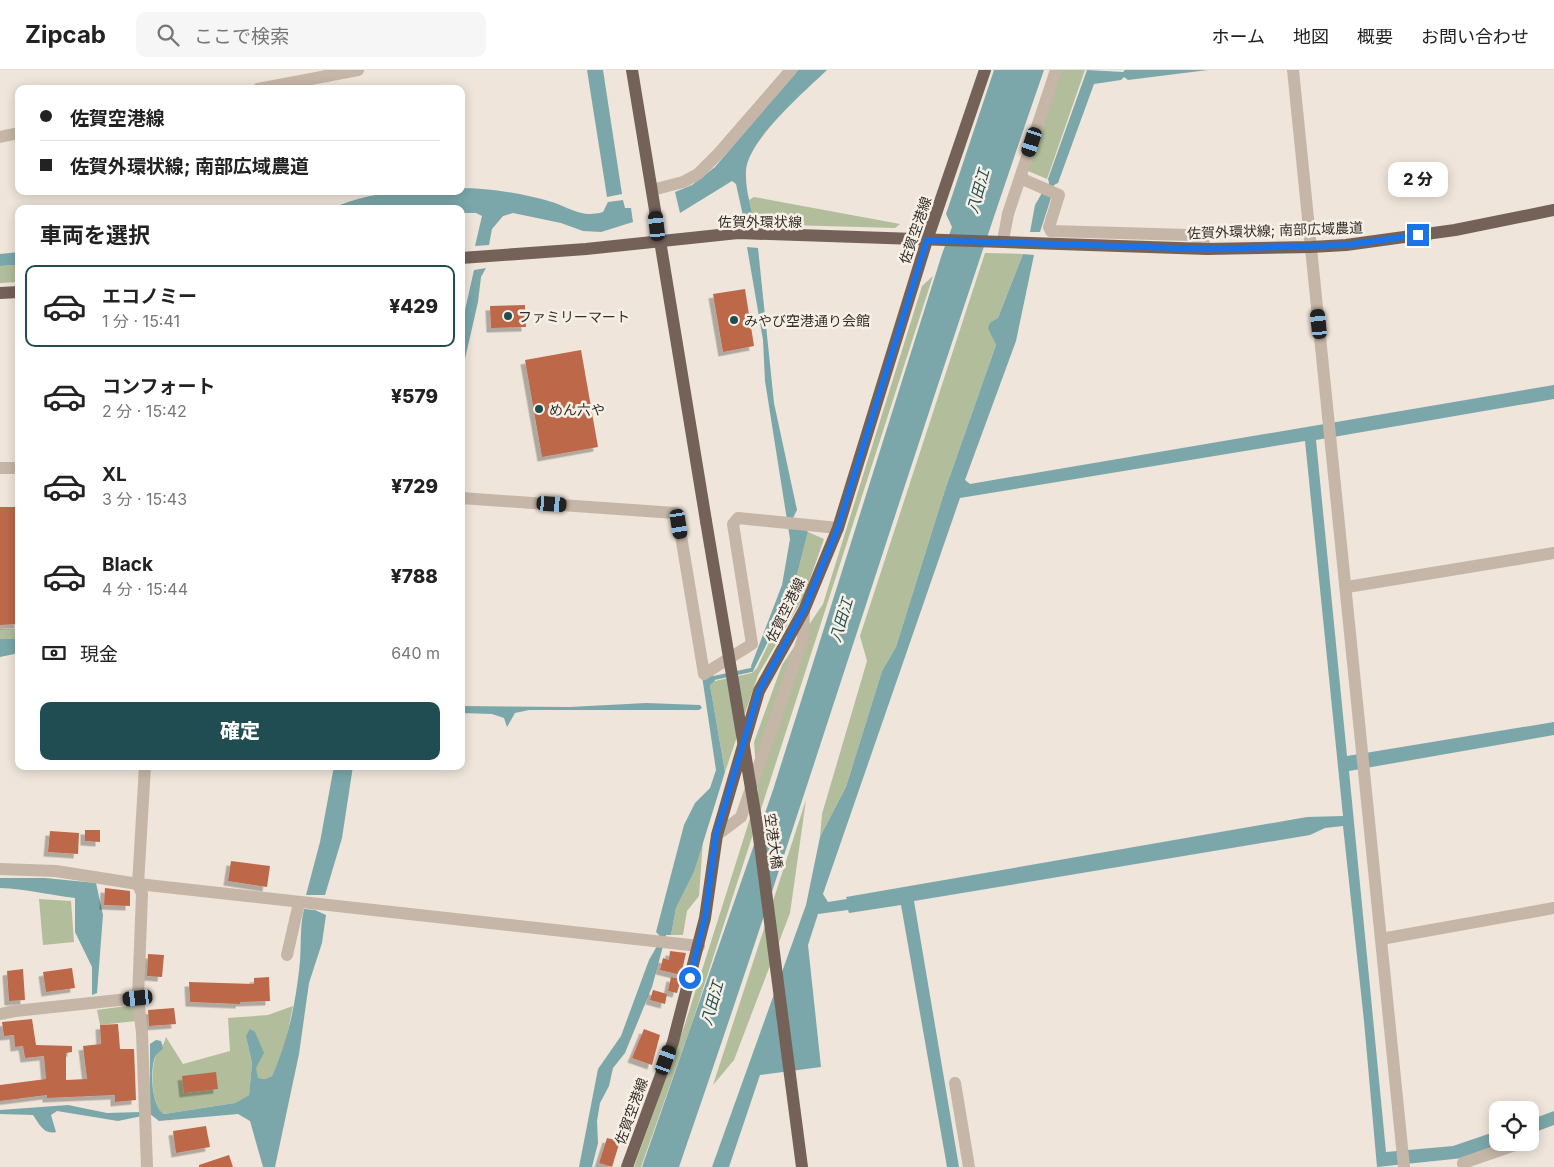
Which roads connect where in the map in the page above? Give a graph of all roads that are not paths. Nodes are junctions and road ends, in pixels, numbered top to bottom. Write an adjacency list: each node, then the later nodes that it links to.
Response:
1 (358, 70): 7 (street)
2 (632, 70): 11 (main road)
3 (791, 70): 11 (street)
4 (985, 70): 14 (main road, 佐賀空港線)
5 (1056, 70): 10 (street)
6 (1293, 70): 17 (street)
7 (279, 85)
8 (15, 134): 9 (street)
9 (0, 137)
10 (1020, 178): 13 (street); 18 (street)
11 (652, 190): 16 (main road)
12 (1554, 210): 17 (main road, 佐賀外環状線; 南部広域農道)
13 (1000, 239): 15 (main road, 佐賀外環状線; 南部広域農道); 18 (main road, 佐賀外環状線; 南部広域農道)
14 (927, 240): 15 (main road, 佐賀外環状線); 16 (main road, 佐賀外環状線); 25 (main road, 佐賀空港線)
15 (940, 240)
16 (659, 241): 19 (main road, 佐賀外環状線); 45 (main road, 空港大橋, bridge)
17 (1311, 247): 18 (main road, 佐賀外環状線; 南部広域農道); 27 (street)
18 (1208, 249)
19 (465, 258)
20 (15, 292): 21 (main road)
21 (0, 293)
22 (0, 468): 23 (street)
23 (15, 468)
24 (465, 498): 25 (street)
25 (838, 528): 28 (main road, 佐賀空港線)
26 (1554, 553): 27 (street)
27 (1347, 587): 35 (street)
28 (804, 610): 30 (main road, 佐賀空港線); 30 (street)
29 (145, 770): 32 (street)
30 (716, 835): 36 (main road, 佐賀空港線)
31 (0, 869): 32 (street)
32 (138, 884): 33 (street); 38 (street)
33 (299, 903): 36 (street); 37 (street)
34 (1554, 908): 35 (street)
35 (1381, 940): 42 (street)
36 (699, 946): 44 (main road, 佐賀空港線)
37 (287, 955)
38 (138, 998): 39 (street); 43 (street)
39 (0, 1014)
40 (955, 1083): 46 (street)
41 (1498, 1151): 47 (street)
42 (1404, 1166)
43 (147, 1167)
44 (627, 1167)
45 (802, 1167)
46 (969, 1167)
47 (1464, 1167)

